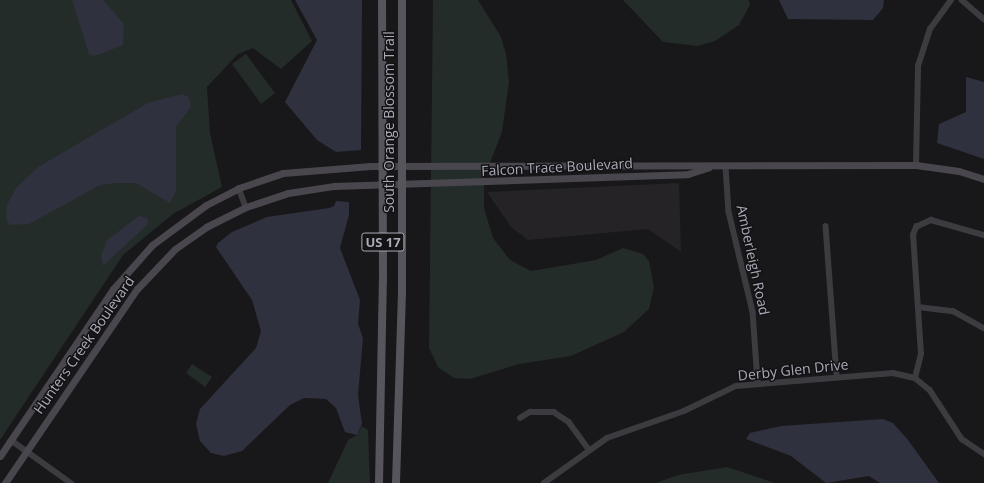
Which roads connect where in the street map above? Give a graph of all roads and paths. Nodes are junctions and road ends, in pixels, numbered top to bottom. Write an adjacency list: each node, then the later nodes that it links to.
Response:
1 (382, 0): 7 (main road, South Orange Blossom Trail / US 17)
2 (402, 0): 8 (main road, South Orange Blossom Trail / US 17)
3 (951, 0): 6 (street)
4 (962, 0): 5 (street)
5 (984, 19)
6 (916, 165): 10 (street, Falcon Trace Boulevard); 11 (street, Falcon Trace Boulevard)
7 (383, 166): 8 (street, Hunters Creek Boulevard); 12 (main road, South Orange Blossom Trail / US 17); 14 (street, Hunters Creek Boulevard)
8 (403, 167): 9 (street, Falcon Trace Boulevard); 13 (main road, South Orange Blossom Trail / US 17)
9 (711, 167): 10 (street, Falcon Trace Boulevard); 13 (street, Falcon Trace Boulevard)
10 (726, 167): 22 (street, Amberleigh Road)
11 (984, 179)
12 (383, 186): 13 (street, Hunters Creek Boulevard); 15 (street, Hunters Creek Boulevard); 31 (main road, South Orange Blossom Trail / US 17)
13 (403, 186): 32 (main road, South Orange Blossom Trail / US 17)
14 (239, 188): 15 (street); 24 (street, Hunters Creek Boulevard)
15 (246, 207): 25 (street, Hunters Creek Boulevard)
16 (826, 226): 20 (street)
17 (984, 236): 18 (street)
18 (918, 307): 19 (street); 21 (street)
19 (984, 328)
20 (837, 377): 21 (street, Derby Glen Drive); 22 (street, Derby Glen Drive)
21 (915, 378): 27 (street, Derby Glen Drive)
22 (758, 382): 26 (street, Derby Glen Drive)
23 (520, 418): 26 (street)
24 (11, 440): 25 (street); 28 (street, Hunters Creek Boulevard)
25 (27, 450): 29 (street, Hunters Creek Boulevard); 30 (street)
26 (589, 450): 33 (street, Derby Glen Drive)
27 (984, 454)
28 (0, 456)
29 (5, 483)
30 (71, 483)
31 (379, 483)
32 (396, 483)
33 (544, 483)

